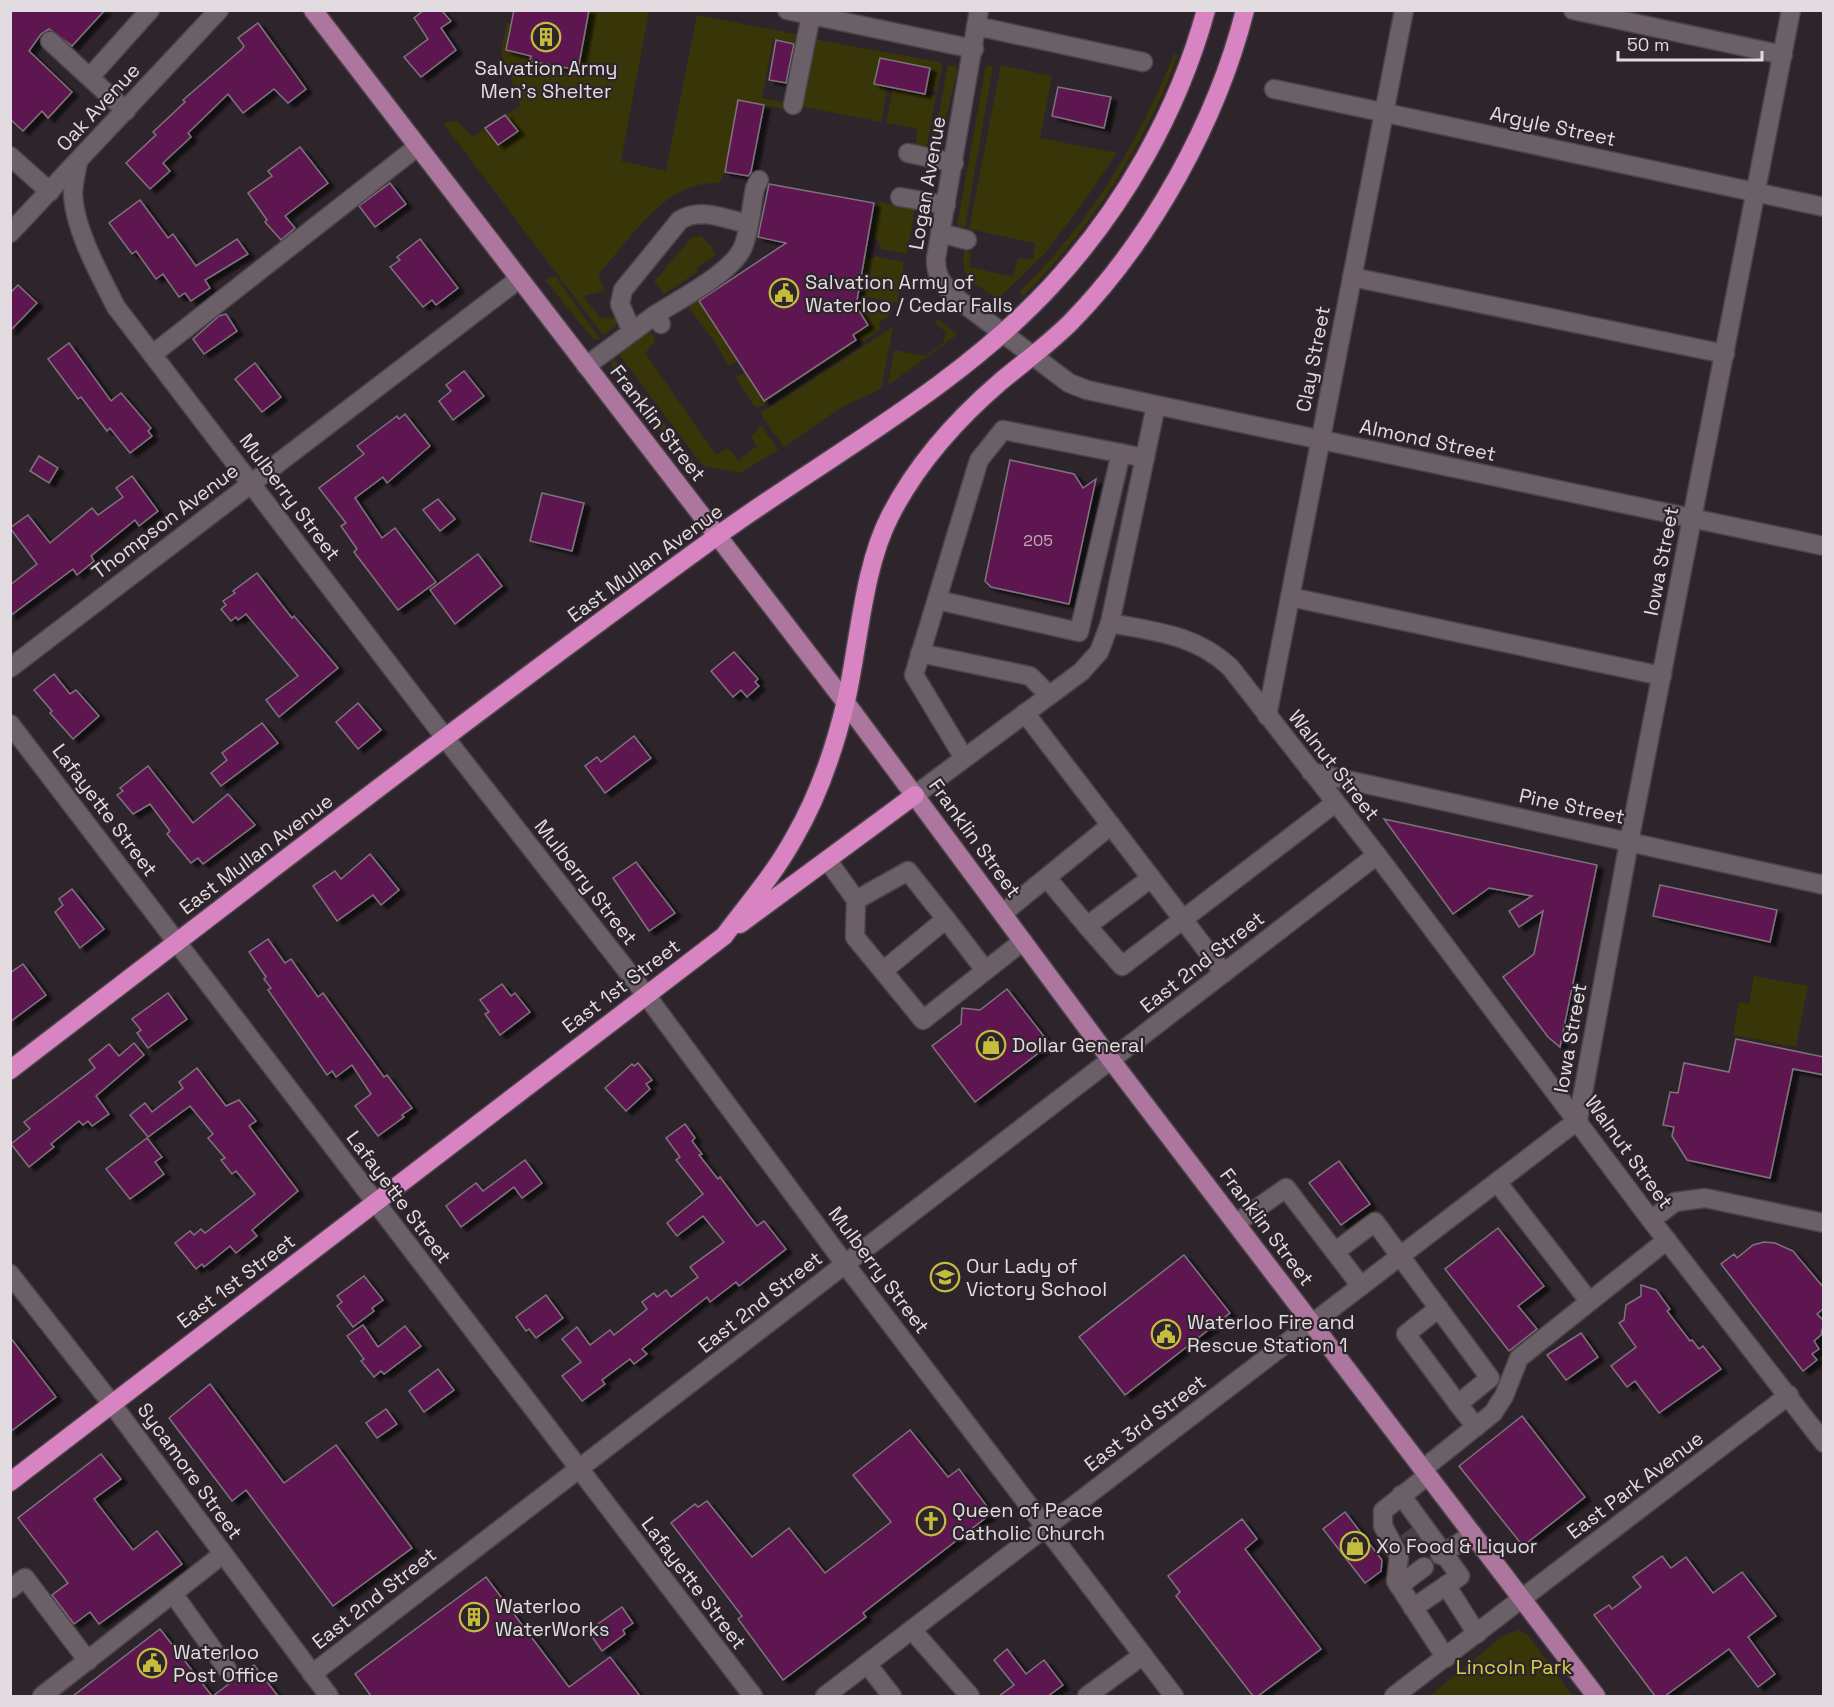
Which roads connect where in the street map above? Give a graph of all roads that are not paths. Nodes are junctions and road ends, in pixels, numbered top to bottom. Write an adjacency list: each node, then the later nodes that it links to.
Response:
1 (150, 10): 16 (street)
2 (219, 10): 19 (street, Oak Avenue)
3 (314, 10): 21 (main road, Franklin Street)
4 (787, 10): 10 (street)
5 (1206, 10): 39 (highway, East Mullan Avenue)
6 (1245, 10): 42 (highway)
7 (1404, 10): 20 (street, Clay Street)
8 (1573, 10): 14 (street)
9 (1791, 10): 14 (street, Iowa Street)
10 (811, 15): 13 (street); 18 (street)
11 (978, 18): 13 (street, Logan Avenue); 15 (street)
12 (50, 41): 16 (street)
13 (974, 49): 25 (street, Logan Avenue)
14 (1783, 55): 28 (street, Iowa Street)
15 (1143, 62)
16 (90, 77): 19 (street)
17 (1274, 89): 20 (street, Argyle Street)
18 (793, 105)
19 (126, 111): 24 (street, Oak Avenue)
20 (1384, 113): 28 (street, Argyle Street); 36 (street, Clay Street)
21 (417, 147): 37 (main road, Franklin Street); 40 (street)
22 (908, 153): 25 (street)
23 (10, 156): 27 (street)
24 (78, 162): 27 (street, Oak Avenue); 40 (street, Mulberry Street)
25 (954, 163): 30 (street, Logan Avenue)
26 (759, 180): 32 (street)
27 (50, 192): 33 (street, Oak Avenue)
28 (1756, 192): 31 (street, Argyle Street); 41 (street, Iowa Street)
29 (900, 197): 30 (street)
30 (946, 205): 34 (street, Logan Avenue)
31 (1824, 207)
32 (748, 224): 38 (street); 38 (street)
33 (10, 233)
34 (940, 233): 35 (street); 39 (street, Logan Avenue)
35 (967, 240)
36 (1352, 277): 41 (street); 45 (street, Clay Street)
37 (519, 279): 43 (main road, Franklin Street); 48 (street, Thompson Avenue)
38 (632, 332): 43 (street)
39 (1001, 333): 42 (street, Logan Avenue); 50 (highway, East Mullan Avenue)
40 (153, 354): 48 (street, Mulberry Street)
41 (1725, 354): 49 (street, Iowa Street)
42 (1033, 356): 44 (street, Almond Street); 60 (highway, East 1st Street)
43 (586, 366): 50 (main road, Franklin Street)
44 (1156, 405): 45 (street, Almond Street); 47 (street)
45 (1320, 440): 49 (street, Almond Street); 52 (street, Clay Street)
46 (1120, 453): 47 (street); 53 (street); 55 (street)
47 (1145, 458): 54 (street)
48 (251, 484): 57 (street, Thompson Avenue); 64 (street, Mulberry Street)
49 (1692, 518): 51 (street, Almond Street); 58 (street, Iowa Street)
50 (717, 536): 60 (main road, Franklin Street); 64 (highway, East Mullan Avenue)
51 (1824, 546)
52 (1290, 597): 58 (street); 62 (street, Clay Street)
53 (937, 600): 55 (street, Walnut Street); 56 (street)
54 (1108, 630): 55 (street, Walnut Street); 59 (street); 62 (street, Walnut Street)
55 (1079, 632)
56 (920, 653): 59 (street); 65 (street)
57 (10, 668)
58 (1662, 676): 70 (street, Iowa Street)
59 (1050, 695): 61 (street)
60 (846, 703): 67 (main road, Franklin Street); 81 (highway, East 1st Street)
61 (1025, 713): 65 (street); 69 (street)
62 (1267, 716): 66 (street, Walnut Street)
63 (10, 724): 83 (street, Lafayette Street)
64 (446, 739): 83 (highway, East Mullan Avenue); 87 (street, Mulberry Street)
65 (964, 758): 67 (street)
66 (1311, 772): 68 (street, Walnut Street); 70 (street, Pine Street)
67 (915, 795): 72 (highway); 77 (main road, Franklin Street)
68 (1335, 803): 71 (street, Walnut Street); 79 (street)
69 (1111, 825): 73 (street); 74 (street)
70 (1629, 842): 75 (street, Pine Street); 90 (street, Iowa Street)
71 (1377, 855): 86 (street, East 2nd Street); 90 (street, Walnut Street)
72 (828, 861): 76 (street); 81 (highway)
73 (1047, 878): 77 (street); 80 (street)
74 (1151, 878): 79 (street); 80 (street)
75 (1824, 885)
76 (856, 900): 78 (street); 85 (street)
77 (1003, 913): 82 (main road, Franklin Street)
78 (946, 919): 84 (street); 85 (street)
79 (1183, 921): 80 (street); 86 (street)
80 (1087, 926)
81 (724, 936): 87 (highway, East 1st Street)
82 (1023, 941): 84 (street); 88 (main road, Franklin Street)
83 (177, 942): 89 (highway, East Mullan Avenue); 92 (street, Lafayette Street)
84 (985, 970): 85 (street)
85 (883, 971)
86 (1224, 973): 88 (street, East 2nd Street)
87 (646, 995): 92 (highway, East 1st Street); 99 (street, Mulberry Street)
88 (1111, 1060): 94 (main road, Franklin Street); 99 (street, East 2nd Street)
89 (10, 1070)
90 (1578, 1120): 91 (street, East 3rd Street); 93 (street, Walnut Street)
91 (1497, 1182): 98 (street, East 3rd Street); 102 (street)
92 (375, 1202): 106 (highway, East 1st Street); 110 (street, Lafayette Street)
93 (1651, 1220): 95 (street); 96 (street, Walnut Street)
94 (1236, 1223): 97 (street); 104 (main road, Franklin Street)
95 (1824, 1223)
96 (1667, 1240): 102 (street); 105 (street, Walnut Street)
97 (1336, 1251): 98 (street); 101 (street)
98 (1401, 1255): 101 (street, East 3rd Street); 103 (street)
99 (845, 1264): 110 (street, East 2nd Street); 114 (street, Mulberry Street)
100 (10, 1274): 106 (street, Sycamore Street)
101 (1361, 1286): 104 (street, East 3rd Street)
102 (1589, 1301): 108 (street)
103 (1439, 1308): 107 (street); 107 (street)
104 (1312, 1324): 111 (main road, Franklin Street); 114 (street, East 3rd Street)
105 (1789, 1395): 109 (street, Walnut Street); 123 (street, East Park Avenue)
106 (112, 1404): 112 (highway, East 1st Street); 116 (street, Sycamore Street)
107 (1458, 1404): 108 (street)
108 (1476, 1427): 111 (street)
109 (1824, 1443)
110 (579, 1469): 132 (street, East 2nd Street); 136 (street, Lafayette Street)
111 (1426, 1472): 113 (street); 115 (main road, Franklin Street)
112 (10, 1482)
113 (1401, 1496): 117 (street); 120 (street)
114 (1046, 1528): 125 (street, East 3rd Street); 127 (street, Mulberry Street)
115 (1473, 1534): 117 (street); 123 (main road, Franklin Street)
116 (223, 1554): 122 (street); 132 (street, Sycamore Street)
117 (1442, 1554): 119 (street)
118 (1424, 1567): 120 (street)
119 (1446, 1585): 124 (street); 126 (street)
120 (1400, 1586): 124 (street)
121 (10, 1588): 129 (street)
122 (174, 1595): 129 (street); 131 (street)
123 (1522, 1599): 126 (street, East Park Avenue); 142 (main road, Franklin Street)
124 (1413, 1608): 128 (street)
125 (912, 1630): 130 (street, East 3rd Street); 133 (street)
126 (1477, 1634): 128 (street, East Park Avenue)
127 (1143, 1655): 139 (street); 140 (street, Mulberry Street)
128 (1446, 1658): 141 (street, East Park Avenue)
129 (88, 1660): 134 (street)
130 (867, 1664): 137 (street, East 3rd Street); 138 (street)
131 (227, 1669)
132 (312, 1674): 135 (street, Sycamore Street)
133 (964, 1693)
134 (42, 1696)
135 (329, 1696)
136 (753, 1696)
137 (825, 1696)
138 (892, 1696)
139 (1086, 1696)
140 (1174, 1696)
141 (1394, 1696)
142 (1596, 1696)

